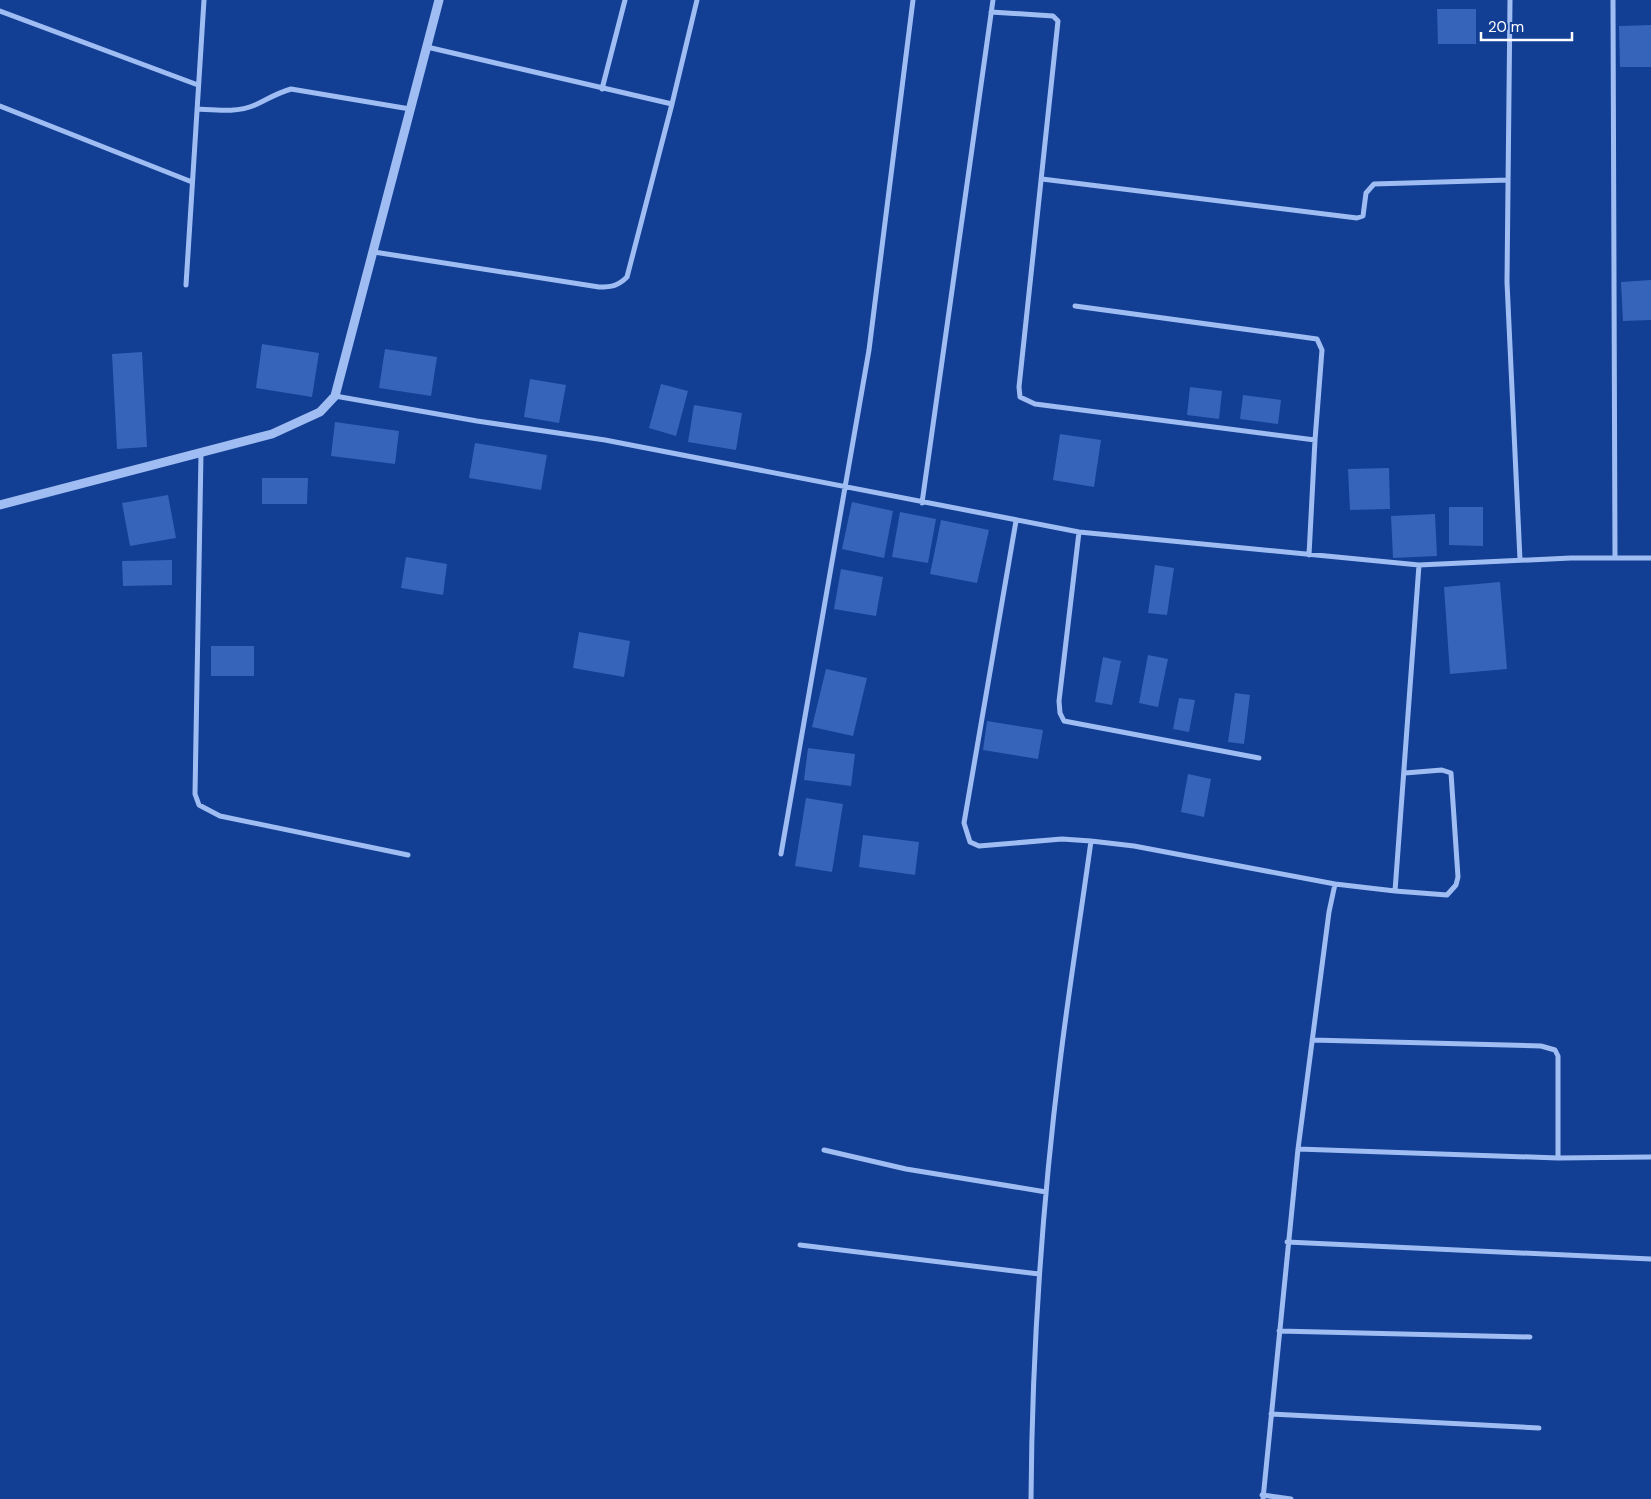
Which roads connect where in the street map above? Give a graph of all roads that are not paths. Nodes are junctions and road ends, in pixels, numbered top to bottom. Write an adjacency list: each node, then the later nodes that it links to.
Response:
1 (204, 0): 12 (street)
2 (439, 0): 11 (street)
3 (625, 0): 13 (street)
4 (697, 0): 14 (street)
5 (913, 0): 27 (street)
6 (992, 0): 10 (street)
7 (1510, 0): 19 (street)
8 (1613, 0): 33 (street)
9 (0, 11): 12 (street)
10 (991, 12): 18 (street); 28 (street)
11 (427, 47): 13 (street); 17 (street)
12 (198, 85): 16 (street)
13 (602, 89): 14 (street)
14 (672, 104): 21 (street)
15 (0, 106): 20 (street)
16 (197, 109): 17 (street); 20 (street)
17 (410, 109): 21 (street)
18 (1042, 179): 19 (street); 25 (street)
19 (1508, 180): 35 (street)
20 (192, 182): 22 (street)
21 (374, 252): 24 (street)
22 (186, 285)
23 (1075, 306): 25 (street)
24 (336, 396): 26 (street); 27 (street)
25 (1315, 440): 32 (street)
26 (202, 453): 29 (street); 41 (street)
27 (846, 486): 28 (street); 40 (street)
28 (922, 503): 30 (street)
29 (0, 505)
30 (1016, 521): 31 (street); 39 (street)
31 (1079, 532): 32 (street); 37 (street)
32 (1309, 555): 36 (street)
33 (1615, 558): 34 (street); 35 (street)
34 (1651, 558)
35 (1520, 560): 36 (street)
36 (1419, 565): 38 (street)
37 (1259, 758)
38 (1405, 773): 43 (street); 43 (street)
39 (1091, 841): 42 (street); 49 (street)
40 (781, 854)
41 (408, 855)
42 (1335, 884): 43 (street); 44 (street)
43 (1395, 891)
44 (1312, 1040): 45 (street); 48 (street)
45 (1298, 1149): 48 (street); 50 (street)
46 (824, 1150): 49 (street)
47 (1651, 1157): 48 (street)
48 (1558, 1158)
49 (1046, 1192): 53 (street)
50 (1287, 1242): 52 (street); 54 (street)
51 (800, 1245): 53 (street)
52 (1651, 1259)
53 (1039, 1274): 59 (street)
54 (1279, 1331): 55 (street); 56 (street)
55 (1530, 1337)
56 (1271, 1414): 57 (street); 58 (street)
57 (1539, 1428)
58 (1262, 1497): 60 (street)
59 (1031, 1499)
60 (1291, 1499)

